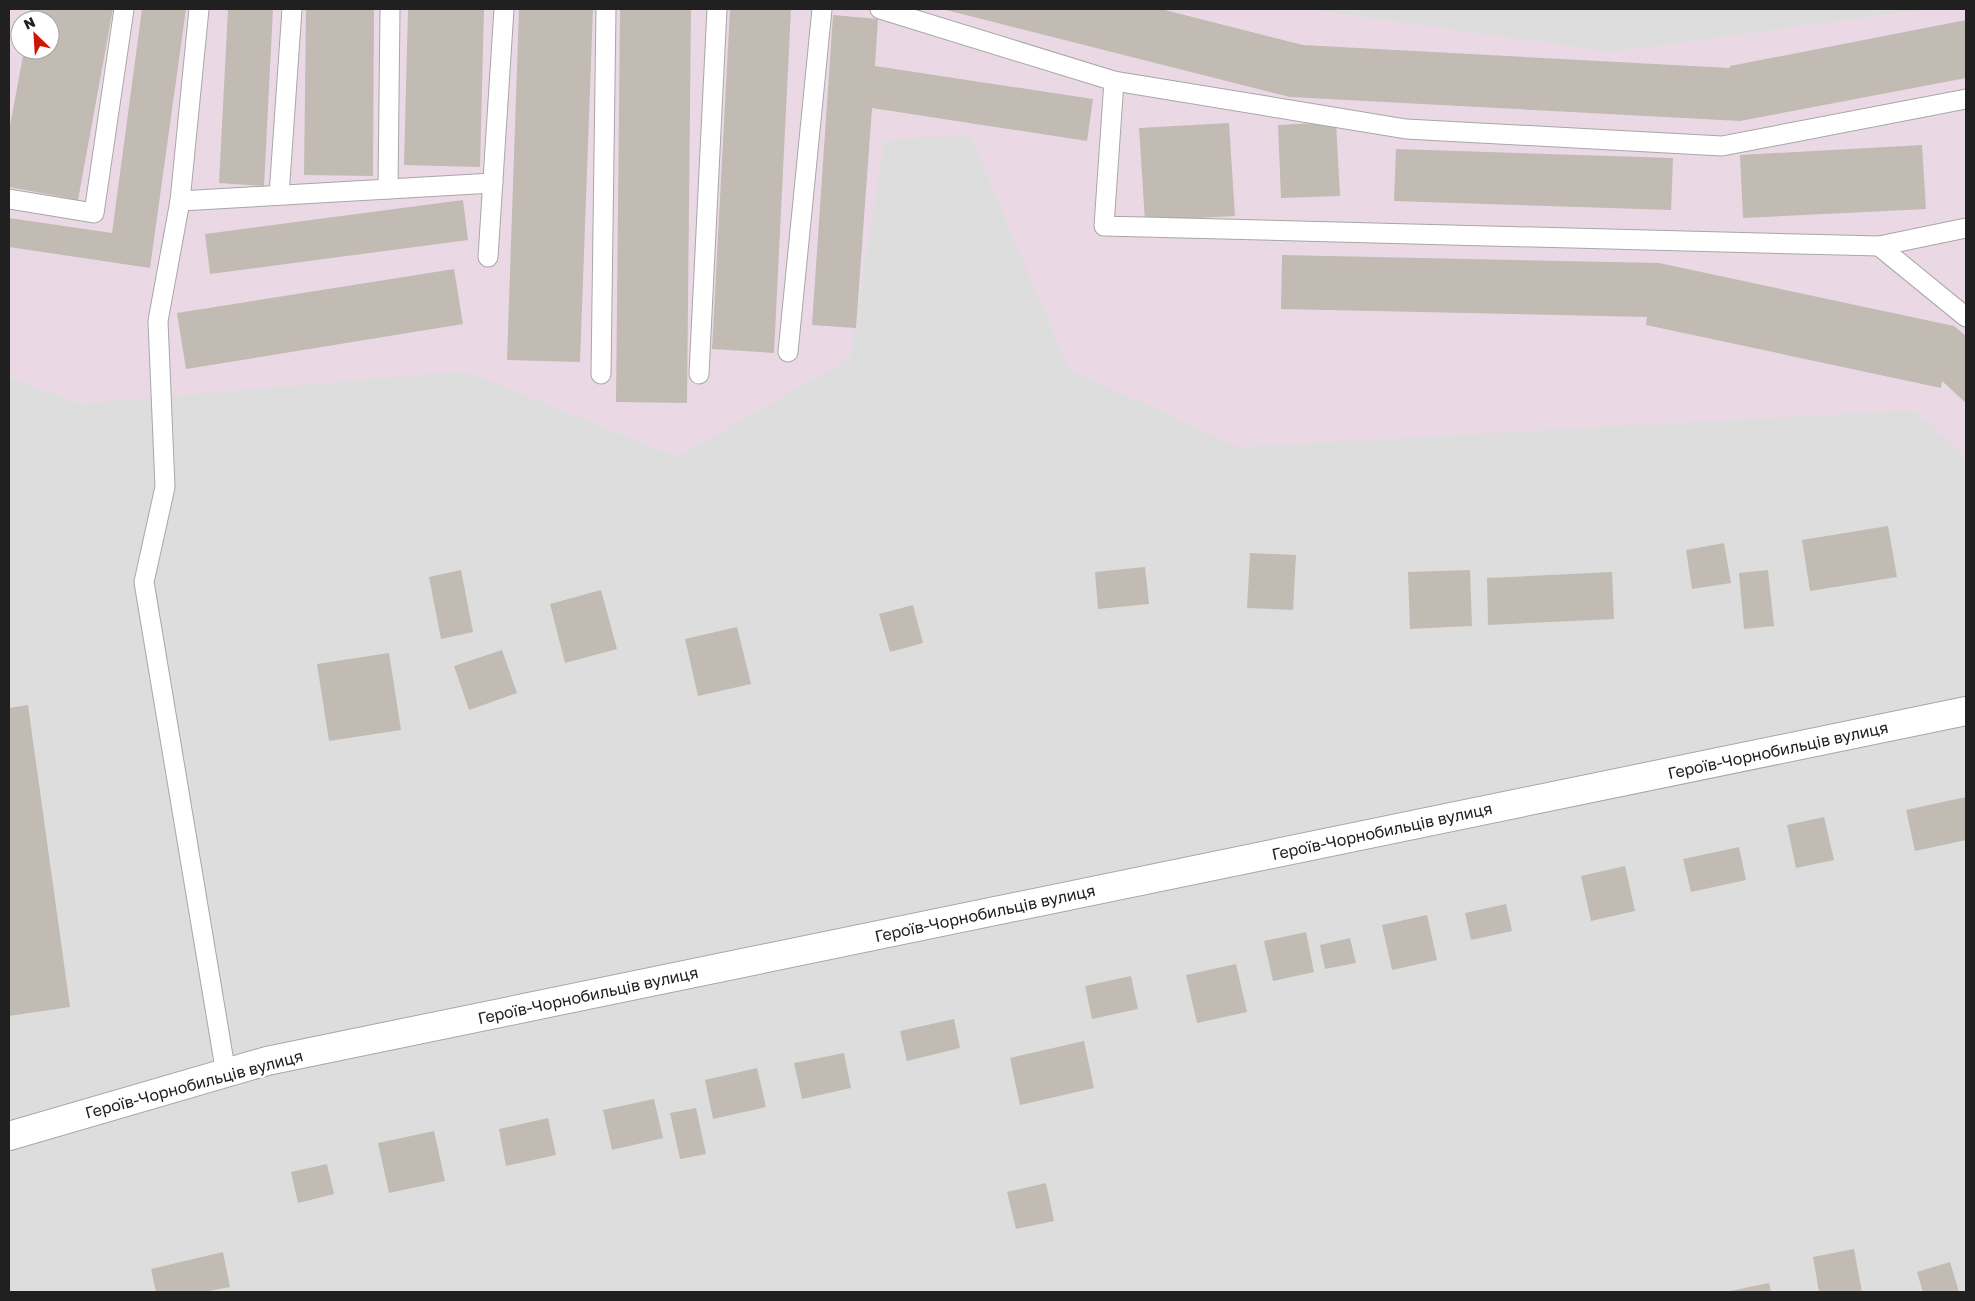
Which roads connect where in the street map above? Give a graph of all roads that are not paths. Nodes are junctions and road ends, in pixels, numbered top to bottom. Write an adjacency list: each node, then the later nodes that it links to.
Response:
1 (124, 9): 15 (lane)
2 (199, 9): 16 (lane)
3 (292, 9): 14 (lane)
4 (390, 9): 13 (lane)
5 (504, 9): 12 (lane)
6 (606, 9): 22 (lane)
7 (717, 9): 23 (lane)
8 (822, 9): 21 (lane)
9 (880, 9): 10 (lane)
10 (1114, 81): 11 (lane); 18 (lane)
11 (1966, 99)
12 (493, 183): 13 (lane); 19 (lane)
13 (388, 189): 14 (lane)
14 (279, 195): 16 (lane)
15 (9, 199)
16 (180, 201): 25 (lane)
17 (1966, 228): 18 (lane)
18 (1879, 246): 20 (lane)
19 (488, 257)
20 (1966, 317)
21 (788, 352)
22 (601, 374)
23 (699, 374)
24 (1966, 711): 25 (street, Героїв-Чорнобильців вулиця)
25 (226, 1074): 26 (street, Героїв-Чорнобильців вулиця)
26 (9, 1136)

